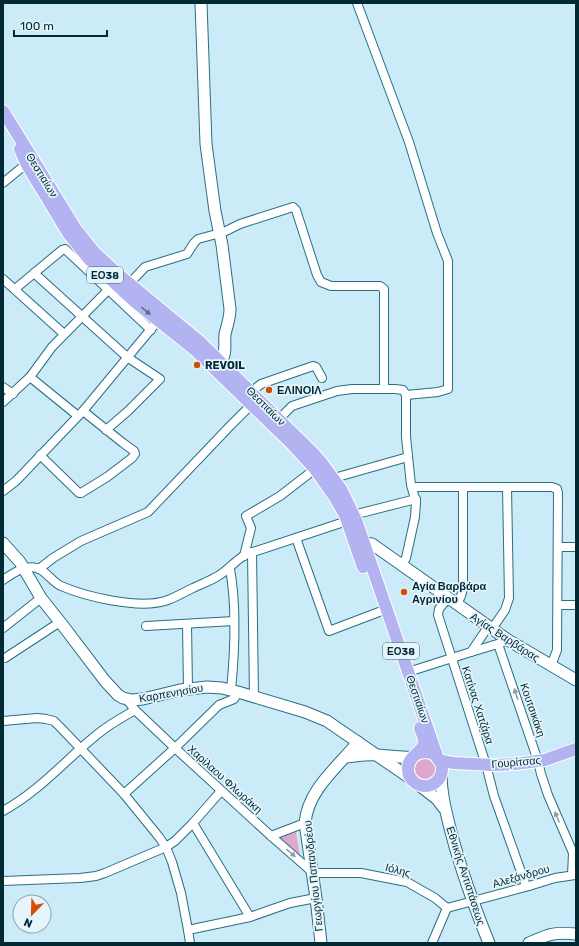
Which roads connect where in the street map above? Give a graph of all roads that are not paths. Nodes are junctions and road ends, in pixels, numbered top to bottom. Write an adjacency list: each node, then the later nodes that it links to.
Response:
1 (201, 3): 6 (main road)
2 (358, 3): 22 (street)
3 (3, 111): 4 (main road, Θεστιαίων / ΕΟ38); 9 (main road, Θεστιαίων / ΕΟ38)
4 (27, 165): 5 (street); 9 (main road, Θεστιαίων / ΕΟ38)
5 (3, 183)
6 (219, 233): 9 (street); 16 (main road); 20 (street)
7 (34, 274): 9 (street); 10 (street); 11 (street)
8 (3, 279): 10 (street)
9 (118, 283): 11 (street); 12 (main road, Θεστιαίων / ΕΟ38); 12 (street)
10 (15, 289): 13 (street)
11 (81, 317): 13 (street); 15 (street)
12 (158, 321): 14 (main road, Θεστιαίων / ΕΟ38); 15 (street)
13 (64, 334): 17 (street)
14 (197, 346): 16 (main road, Θεστιαίων / ΕΟ38); 23 (main road, Θεστιαίων / ΕΟ38)
15 (127, 357): 25 (street); 27 (street)
16 (221, 362): 23 (main road, Θεστιαίων / ΕΟ38)
17 (30, 377): 21 (street); 25 (street)
18 (322, 378): 23 (street)
19 (3, 387): 21 (street)
20 (384, 388): 22 (street); 26 (street)
21 (13, 394): 24 (street)
22 (406, 395): 29 (street)
23 (254, 398): 26 (main road, Θεστιαίων / ΕΟ38); 30 (main road, Θεστιαίων / ΕΟ38); 46 (street)
24 (3, 402)
25 (80, 414): 27 (street); 28 (street)
26 (279, 419): 31 (main road, Θεστιαίων / ΕΟ38)
27 (106, 430): 28 (street)
28 (40, 455): 35 (street)
29 (408, 457): 31 (street); 32 (street)
30 (316, 469): 37 (main road, Θεστιαίων / ΕΟ38); 43 (street)
31 (334, 478): 37 (main road, Θεστιαίων / ΕΟ38)
32 (412, 487): 34 (street); 36 (street)
33 (507, 487): 34 (street); 41 (street); 59 (street)
34 (463, 488): 50 (street, Κατίνας Χατζάρα)
35 (3, 491)
36 (416, 498): 37 (street); 44 (street)
37 (350, 518): 38 (street); 40 (main road, Θεστιαίων / ΕΟ38)
38 (296, 538): 43 (street); 53 (street)
39 (3, 543): 45 (main road, Καρπενησίου)
40 (360, 544): 44 (main road, Αγίας Βαρβάρας); 53 (main road, Θεστιαίων / ΕΟ38); 65 (main road, Θεστιαίων / ΕΟ38)
41 (558, 547): 42 (street); 51 (street)
42 (576, 547)
43 (248, 554): 47 (street); 69 (street)
44 (402, 565): 50 (main road, Αγίας Βαρβάρας)
45 (25, 568): 46 (street); 48 (street); 49 (main road, Καρπενησίου)
46 (40, 569): 47 (street)
47 (230, 569): 54 (street)
48 (3, 580)
49 (41, 598): 55 (main road, Καρπενησίου); 58 (street)
50 (452, 601): 59 (main road, Αγίας Βαρβάρας); 63 (street, Κατίνας Χατζάρα)
51 (558, 605): 52 (street); 64 (street)
52 (576, 605)
53 (379, 612): 78 (main road, Θεστιαίων / ΕΟ38)
54 (234, 621): 56 (street); 68 (street)
55 (60, 622): 62 (street); 70 (main road, Καρπενησίου)
56 (187, 624): 57 (street); 67 (street)
57 (146, 626)
58 (3, 628)
59 (490, 628): 60 (main road, Αγίας Βαρβάρας); 61 (street)
60 (503, 642): 61 (street); 64 (main road, Αγίας Βαρβάρας); 80 (street, Κουτσικάκη, one-way to 60)
61 (471, 652): 63 (street)
62 (5, 658)
63 (452, 659): 65 (street); 82 (street, Κατίνας Χατζάρα)
64 (551, 666): 66 (main road, Αγίας Βαρβάρας)
65 (408, 672): 81 (main road, Θεστιαίων / ΕΟ38)
66 (576, 680)
67 (188, 689): 68 (main road, Καρπενησίου); 70 (main road, Καρπενησίου)
68 (235, 691): 69 (main road, Καρπενησίου); 74 (street)
69 (254, 697): 73 (main road, Καρπενησίου)
70 (127, 700): 71 (street, Χαρίλαου Φλωράκη)
71 (135, 710): 74 (street, Χαρίλαου Φλωράκη); 75 (street)
72 (3, 721): 75 (street)
73 (356, 740): 77 (main road, Καρπενησίου); 79 (main road); 83 (main road)
74 (175, 748): 85 (street, Χαρίλαου Φλωράκη); 86 (street)
75 (81, 749): 86 (street); 88 (street)
76 (576, 749): 80 (main road, Γουρίτσας)
77 (377, 754): 78 (main road, Καρπενησίου); 79 (main road); 84 (main road, Καρπενησίου)
78 (415, 755): 81 (main road); 84 (main road, ΕΟ38)
79 (346, 757): 83 (main road)
80 (538, 761): 82 (main road, Γουρίτσας); 93 (street, Κουτσικάκη, one-way to 80)
81 (440, 765): 82 (main road, Γουρίτσας); 84 (main road); 87 (main road, Εθνικής Αντιστάσεως)
82 (486, 765): 97 (street, Κατίνας Χατζάρα)
83 (334, 769): 90 (main road, Γεωργίου Παπανδρέου)
84 (414, 781): 87 (main road, Εθνικής Αντιστάσεως)
85 (221, 791): 89 (street); 91 (street, Χαρίλαου Φλωράκη)
86 (124, 794): 92 (street)
87 (445, 810): 99 (main road, Εθνικής Αντιστάσεως)
88 (3, 811)
89 (194, 823): 92 (street); 101 (street)
90 (306, 823): 91 (street); 94 (main road, Γεωργίου Παπανδρέου)
91 (271, 836): 94 (street, Χαρίλαου Φλωράκη, one-way to 94)
92 (166, 847): 96 (street); 102 (street)
93 (574, 850): 95 (street, Κουτσικάκη)
94 (311, 871): 98 (main road, Γεωργίου Παπανδρέου); 100 (street, Ιόλης)
95 (574, 875): 97 (street, Αλεξάνδρου)
96 (3, 881)
97 (529, 886): 99 (street, Αλεξάνδρου)
98 (316, 898): 101 (street); 106 (main road, Γεωργίου Παπανδρέου)
99 (472, 900): 100 (street); 108 (main road, Εθνικής Αντιστάσεως)
100 (447, 908): 107 (street)
101 (250, 917): 102 (street)
102 (188, 930): 105 (street)
103 (576, 934): 104 (main road)
104 (547, 939): 109 (main road)
105 (190, 943)
106 (320, 943)
107 (432, 943)
108 (489, 943)
109 (529, 943)

